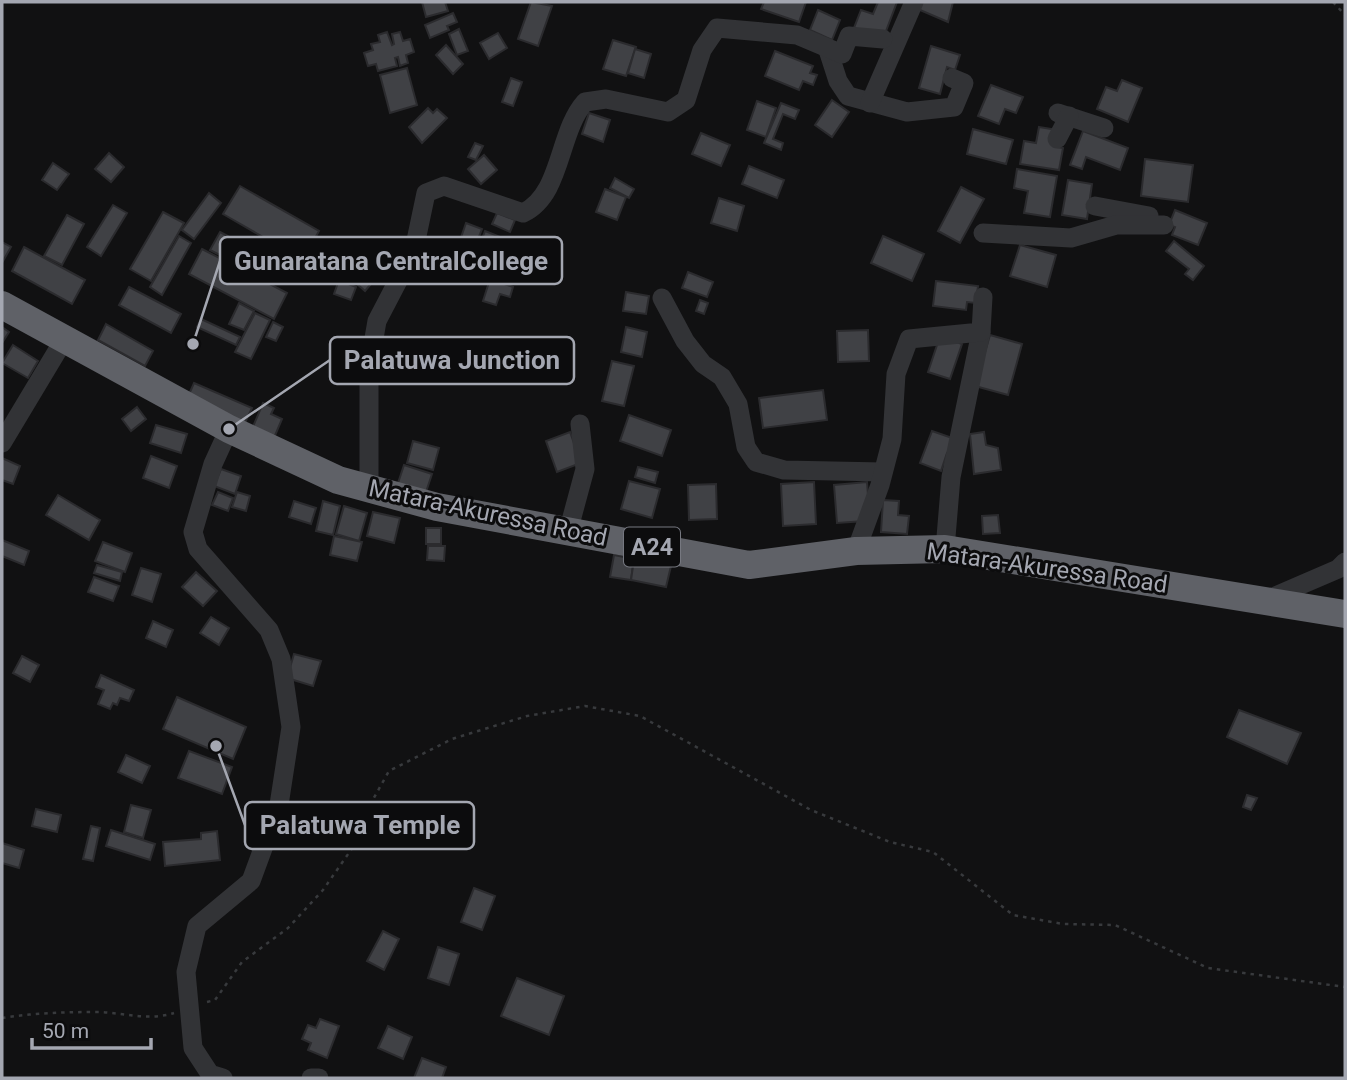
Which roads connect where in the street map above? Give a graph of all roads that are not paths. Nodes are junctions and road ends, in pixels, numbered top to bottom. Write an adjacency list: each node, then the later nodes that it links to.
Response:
1 (914, 2): 5 (street)
2 (883, 39): 3 (street)
3 (828, 50): 5 (street); 19 (street)
4 (952, 78): 5 (street)
5 (870, 103)
6 (1104, 128): 7 (street)
7 (1057, 139)
8 (1095, 206): 9 (street)
9 (983, 233)
10 (983, 297): 13 (street)
11 (662, 298): 18 (street)
12 (2, 305): 14 (highway, Matara-Akuressa Road / A24)
13 (981, 332): 18 (street); 21 (street)
14 (65, 338): 16 (highway, Matara-Akuressa Road / A24); 17 (street)
15 (580, 424): 20 (street)
16 (229, 429): 19 (highway, Matara-Akuressa Road / A24); 26 (street)
17 (2, 443)
18 (883, 472): 22 (street)
19 (369, 489): 20 (highway, Matara-Akuressa Road / A24)
20 (568, 532): 22 (highway, Matara-Akuressa Road / A24)
21 (945, 549): 22 (highway, Matara-Akuressa Road / A24); 24 (highway, Matara-Akuressa Road / A24)
22 (856, 551)
23 (1345, 562): 24 (street)
24 (1265, 601): 25 (highway, Matara-Akuressa Road / A24)
25 (1345, 614)
26 (223, 1078)
27 (311, 1078): 28 (street)
28 (319, 1078)

